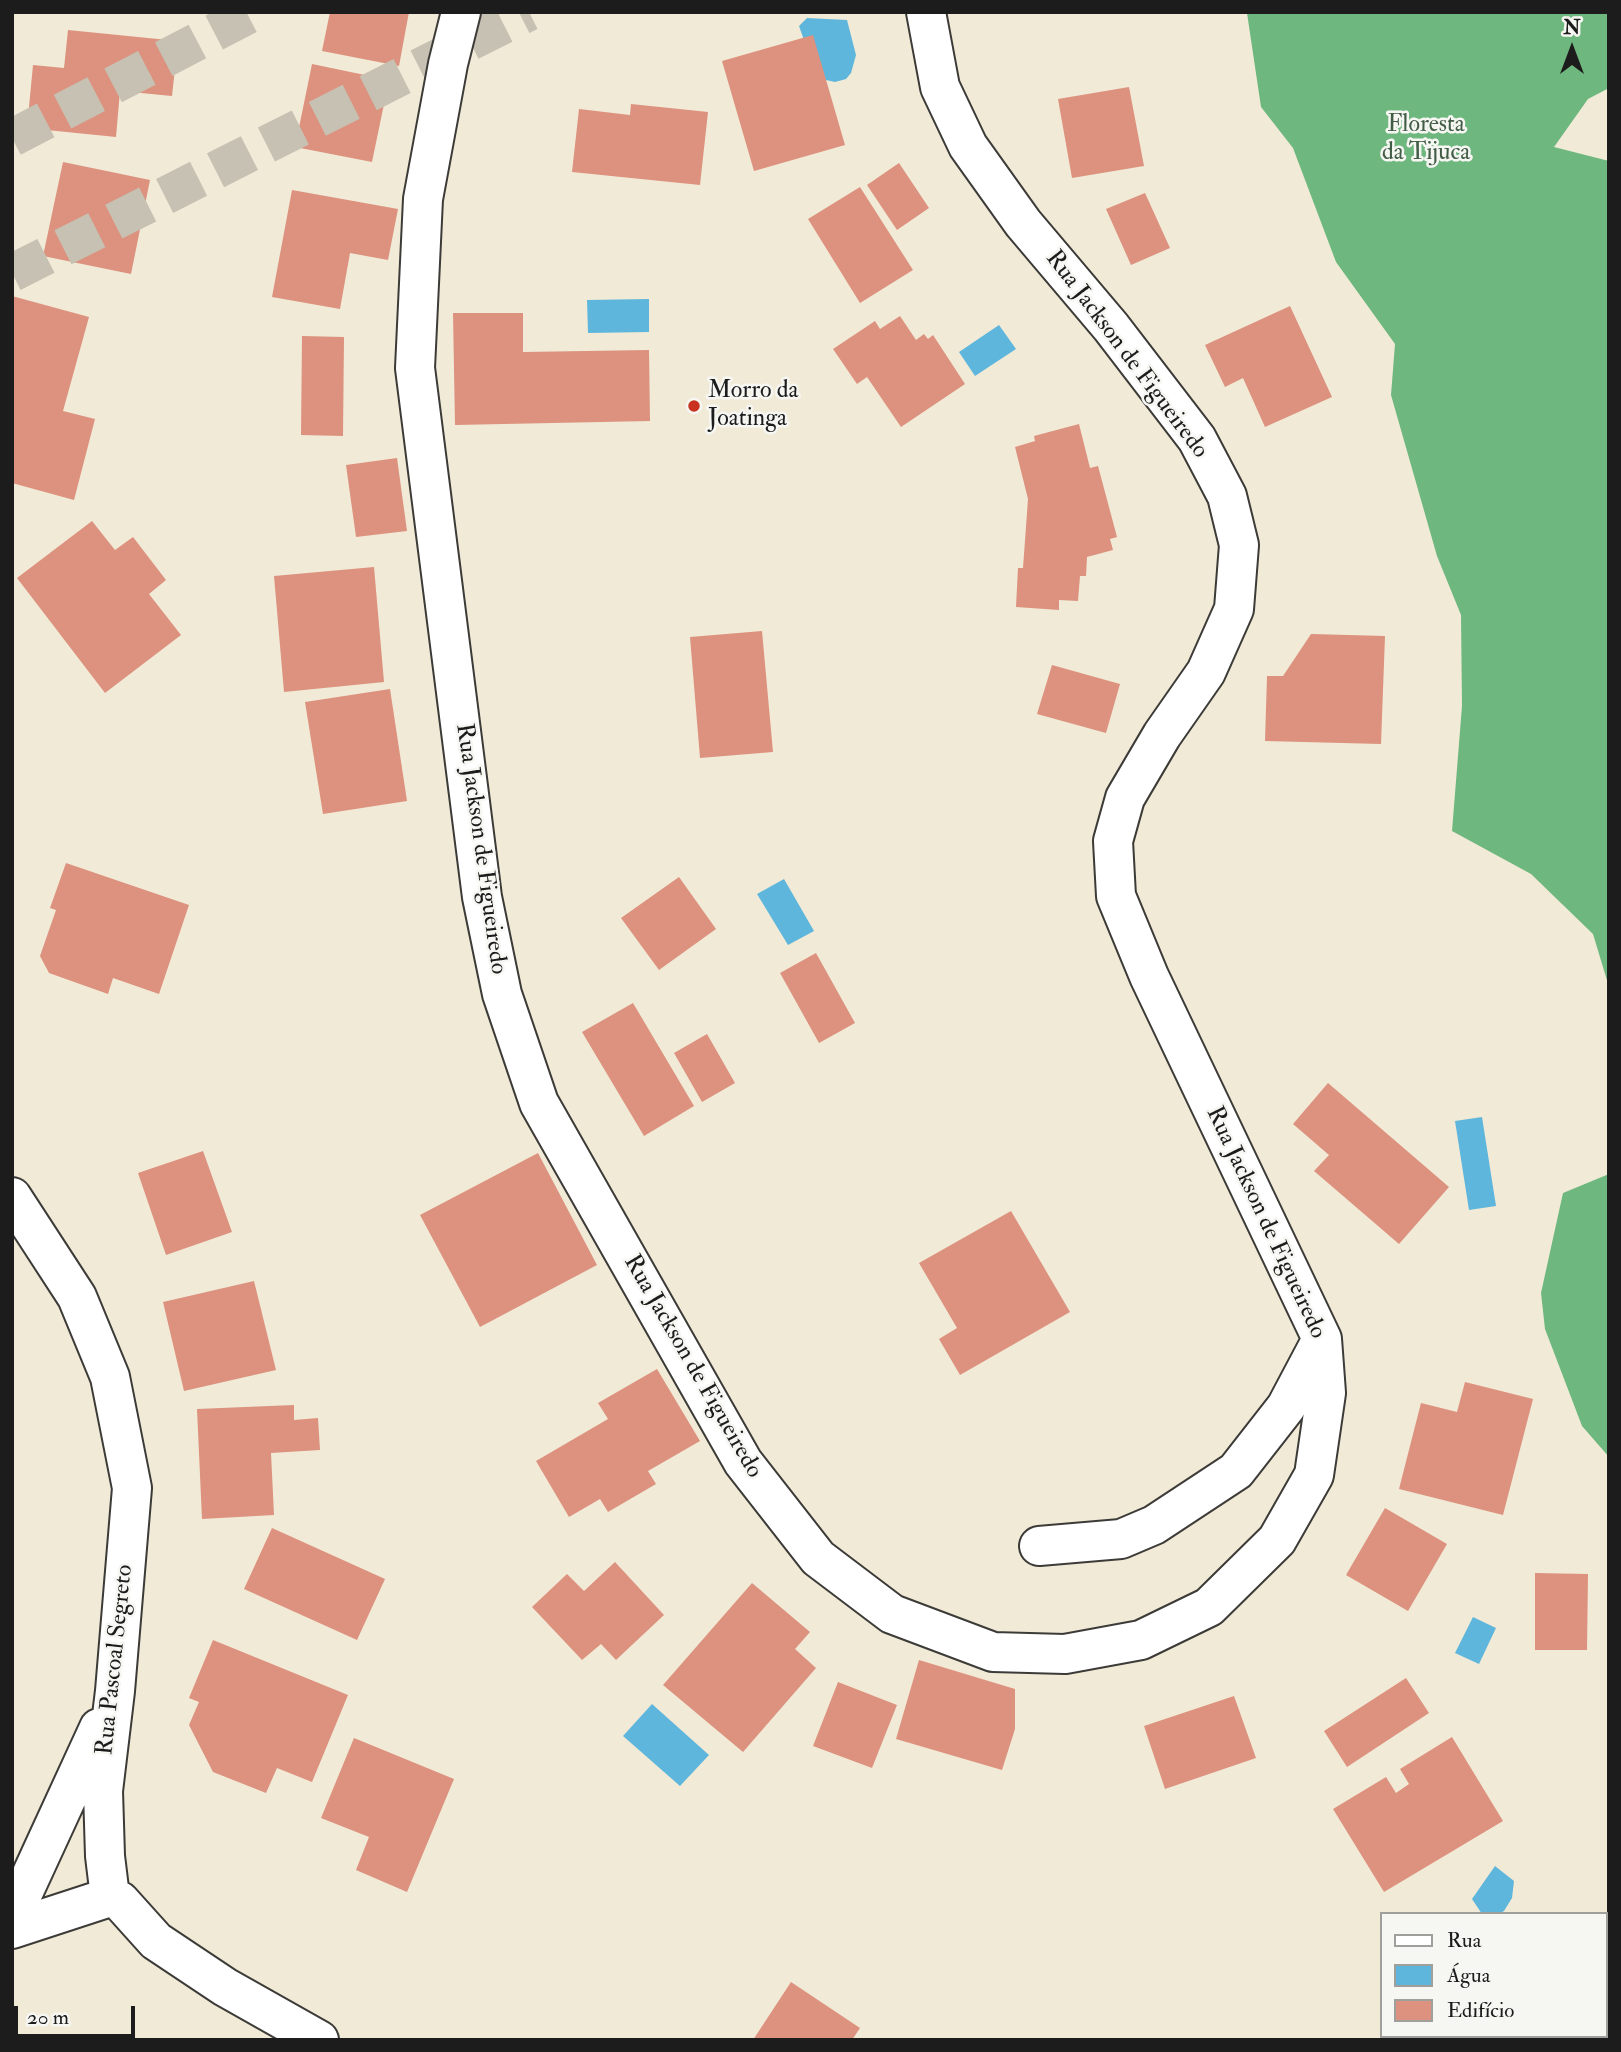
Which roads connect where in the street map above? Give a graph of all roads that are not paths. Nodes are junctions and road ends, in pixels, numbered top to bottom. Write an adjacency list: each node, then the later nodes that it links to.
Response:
1 (461, 12): 4 (street, Rua Jackson de Figueiredo)
2 (926, 12): 4 (street, Rua Jackson de Figueiredo)
3 (12, 1196): 6 (street, Rua Pascoal Segreto)
4 (1322, 1339): 5 (street)
5 (1039, 1546)
6 (115, 1691): 7 (street, Rua Pascoal Segreto); 8 (street)
7 (110, 1896): 9 (street); 10 (street)
8 (12, 1917)
9 (12, 1929)
10 (319, 2040)

